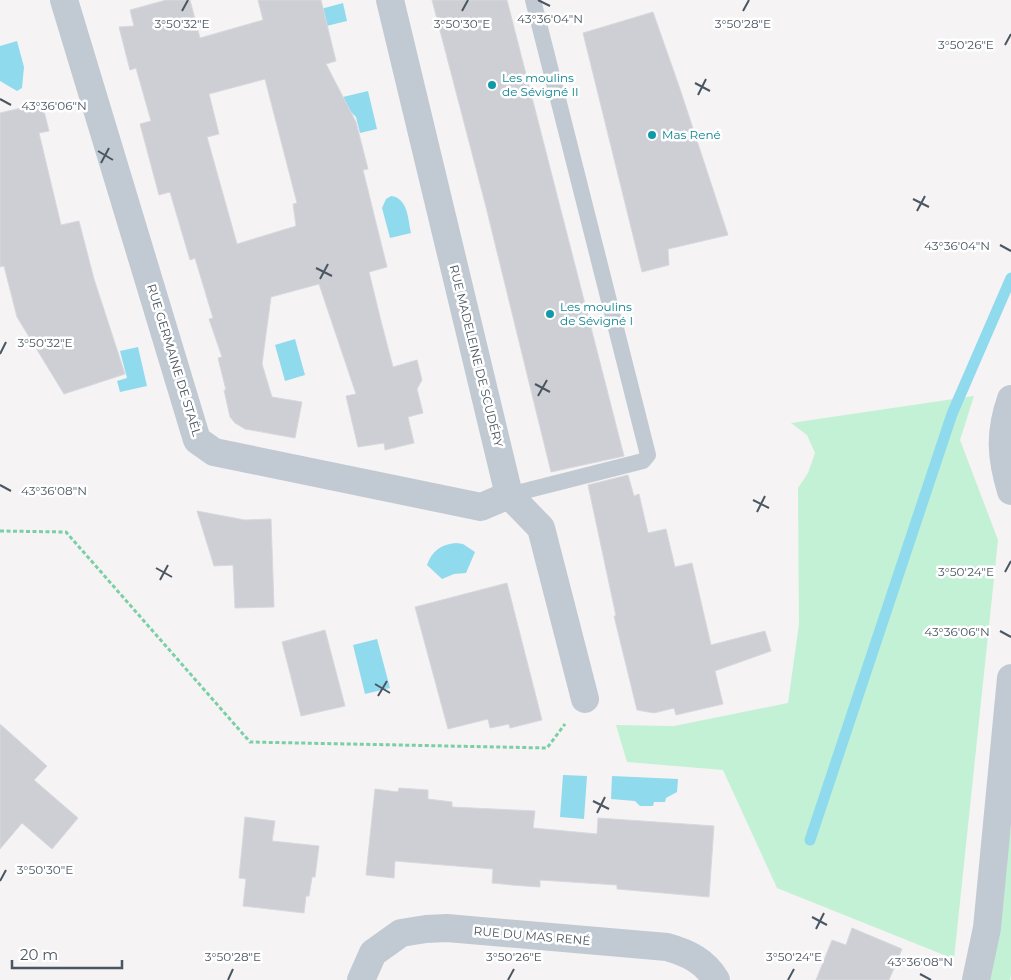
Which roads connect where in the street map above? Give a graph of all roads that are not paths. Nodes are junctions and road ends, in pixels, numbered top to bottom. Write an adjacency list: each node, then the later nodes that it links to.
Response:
1 (64, 0): 6 (street, RUE GERMAINE DE STAËL)
2 (390, 0): 6 (street, RUE MADELEINE DE SCUDÉRY)
3 (533, 0): 6 (lane)
4 (1011, 400): 5 (street)
5 (1011, 491)
6 (509, 495): 8 (street)
7 (1011, 678): 11 (street)
8 (585, 699)
9 (361, 980): 10 (street, RUE DU MAS RENÉ)
10 (716, 980)
11 (976, 980)

